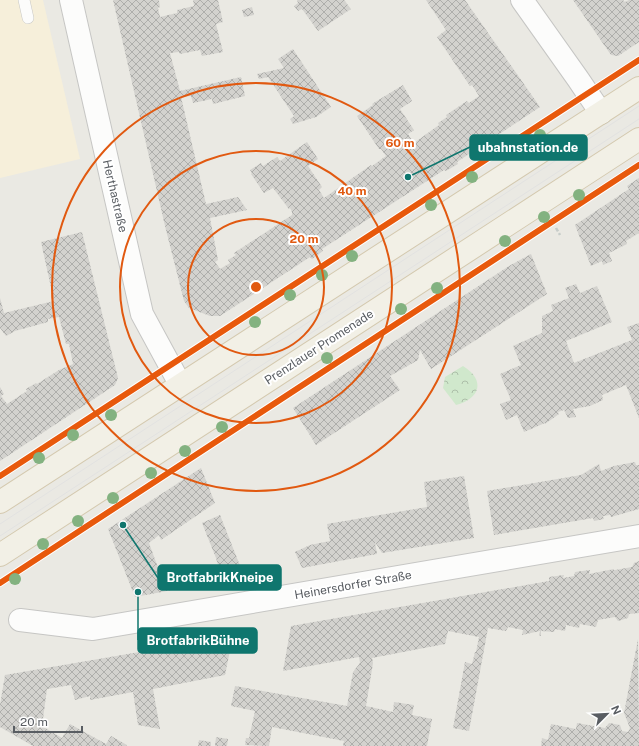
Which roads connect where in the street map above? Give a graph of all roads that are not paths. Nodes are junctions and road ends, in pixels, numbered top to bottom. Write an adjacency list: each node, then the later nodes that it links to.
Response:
1 (24, 0): 4 (lane)
2 (71, 0): 8 (street, Herthastraße)
3 (522, 0): 6 (street)
4 (28, 18)
5 (639, 88): 6 (main road)
6 (601, 113): 8 (main road)
7 (639, 139): 11 (main road, Prenzlauer Promenade)
8 (180, 384): 9 (main road)
9 (0, 502)
10 (639, 536): 12 (street, Heinersdorfer Straße)
11 (0, 555)
12 (20, 620)

